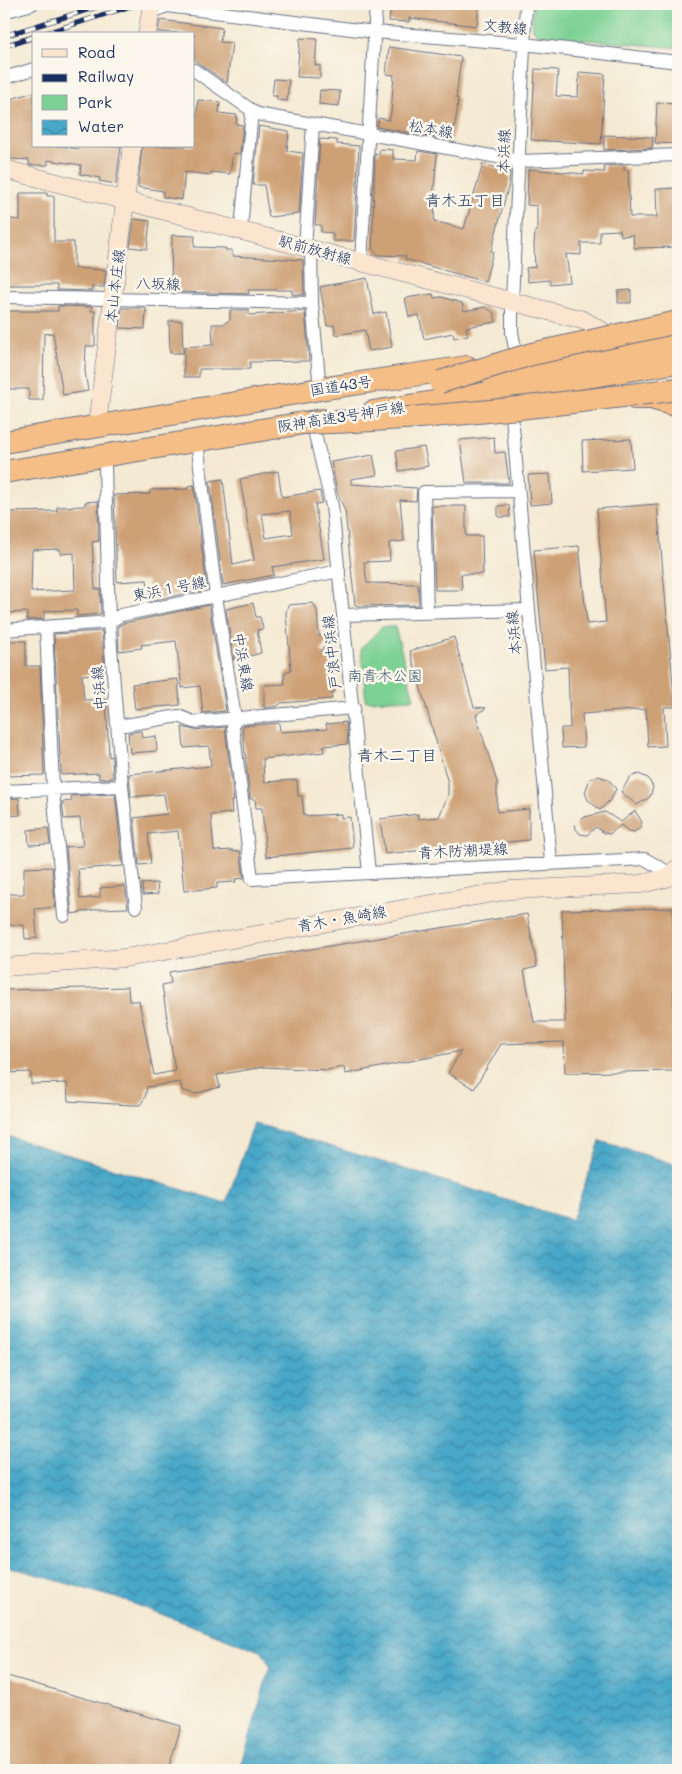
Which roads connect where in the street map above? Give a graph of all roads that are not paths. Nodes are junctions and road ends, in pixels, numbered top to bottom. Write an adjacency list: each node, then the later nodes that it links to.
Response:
1 (32, 4): 5 (street)
2 (376, 4): 7 (street)
3 (526, 4): 8 (street, 本浜線)
4 (162, 6): 6 (street); 7 (street, 文教線)
5 (4, 12)
6 (148, 32)
7 (374, 32): 8 (street, 文教線); 15 (street)
8 (524, 44): 9 (street, 文教線); 18 (street, 本浜線)
9 (678, 62)
10 (32, 70): 12 (street)
11 (195, 71): 13 (street, 松本線)
12 (4, 78)
13 (252, 111): 14 (street, 松本線); 21 (street)
14 (313, 124): 15 (street, 松本線); 22 (street)
15 (369, 135): 18 (street, 松本線); 23 (street)
16 (132, 148): 20 (street, 本山本庄線)
17 (678, 155): 18 (street, 松本線)
18 (520, 161): 26 (street, 本浜線)
19 (4, 169): 20 (street, 駅前放射線)
20 (126, 200): 21 (street, 駅前放射線); 25 (street, 本山本庄線)
21 (240, 230): 22 (street, 駅前放射線)
22 (308, 249): 23 (street, 駅前放射線); 27 (street)
23 (361, 262): 26 (street, 駅前放射線)
24 (4, 297): 25 (street, 八坂線)
25 (113, 299): 27 (street, 八坂線); 41 (street, 本山本庄線)
26 (512, 301): 30 (street, 駅前放射線); 32 (street, 本浜線)
27 (312, 303): 36 (street)
28 (678, 322): 35 (highway, bridge)
29 (678, 331): 30 (highway, 国道43号)
30 (622, 343): 32 (highway, 国道43号)
31 (678, 344): 35 (highway, 阪神高速3号神戸線, bridge)
32 (516, 360): 36 (highway, 国道43号)
33 (678, 362): 42 (highway, 阪神高速3号神戸線, bridge)
34 (678, 377): 38 (highway)
35 (440, 382): 45 (highway, 阪神高速3号神戸線)
36 (320, 389): 41 (highway, 国道43号)
37 (678, 389): 42 (highway, bridge)
38 (561, 395): 39 (highway); 40 (highway)
39 (511, 402): 42 (highway); 49 (street, 本浜線)
40 (678, 406)
41 (97, 425): 43 (highway, 国道43号)
42 (308, 426): 44 (highway); 47 (highway, 阪神高速3号神戸線); 50 (street, 戸浪中浜線)
43 (4, 442)
44 (198, 450): 46 (highway); 51 (street, 中浜東線)
45 (4, 451)
46 (105, 465): 48 (highway); 55 (street, 中浜線)
47 (4, 472)
48 (4, 482)
49 (518, 490): 52 (street, 本浜線); 53 (street)
50 (339, 571): 51 (street, 東浜１号線); 54 (street, 戸浪中浜線)
51 (216, 596): 55 (street, 東浜１号線); 59 (street, 中浜東線)
52 (528, 610): 53 (street); 64 (street, 本浜線)
53 (427, 613): 54 (street)
54 (344, 615): 58 (street, 戸浪中浜線)
55 (109, 622): 56 (street, 東浜１号線); 60 (street, 中浜線)
56 (46, 627): 57 (street, 東浜１号線); 62 (street)
57 (4, 630)
58 (354, 708): 59 (street); 66 (street, 戸浪中浜線)
59 (236, 718): 60 (street); 67 (street, 中浜東線)
60 (119, 726): 61 (street, 中浜線)
61 (122, 786): 62 (street); 68 (street, 中浜線)
62 (53, 789): 63 (street); 69 (street)
63 (4, 791)
64 (551, 862): 65 (street, 青木防潮堤線); 66 (street, 青木防潮堤線)
65 (675, 871): 70 (street, 青木・魚崎線)
66 (369, 873): 67 (street, 青木防潮堤線)
67 (252, 879)
68 (136, 907)
69 (64, 916)
70 (4, 967)

